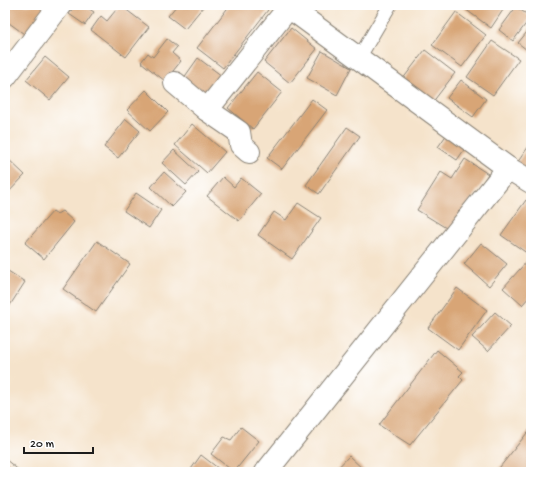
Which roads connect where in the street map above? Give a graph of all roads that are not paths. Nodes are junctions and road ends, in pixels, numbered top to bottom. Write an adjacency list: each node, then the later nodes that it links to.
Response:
1 (60, 5): 5 (street)
2 (390, 5): 4 (lane)
3 (288, 6): 4 (street); 7 (street)
4 (359, 58): 9 (street)
5 (5, 78)
6 (175, 83): 7 (street)
7 (207, 110): 8 (street)
8 (249, 152)
9 (508, 168): 10 (street); 11 (street)
10 (531, 182)
11 (266, 472)

